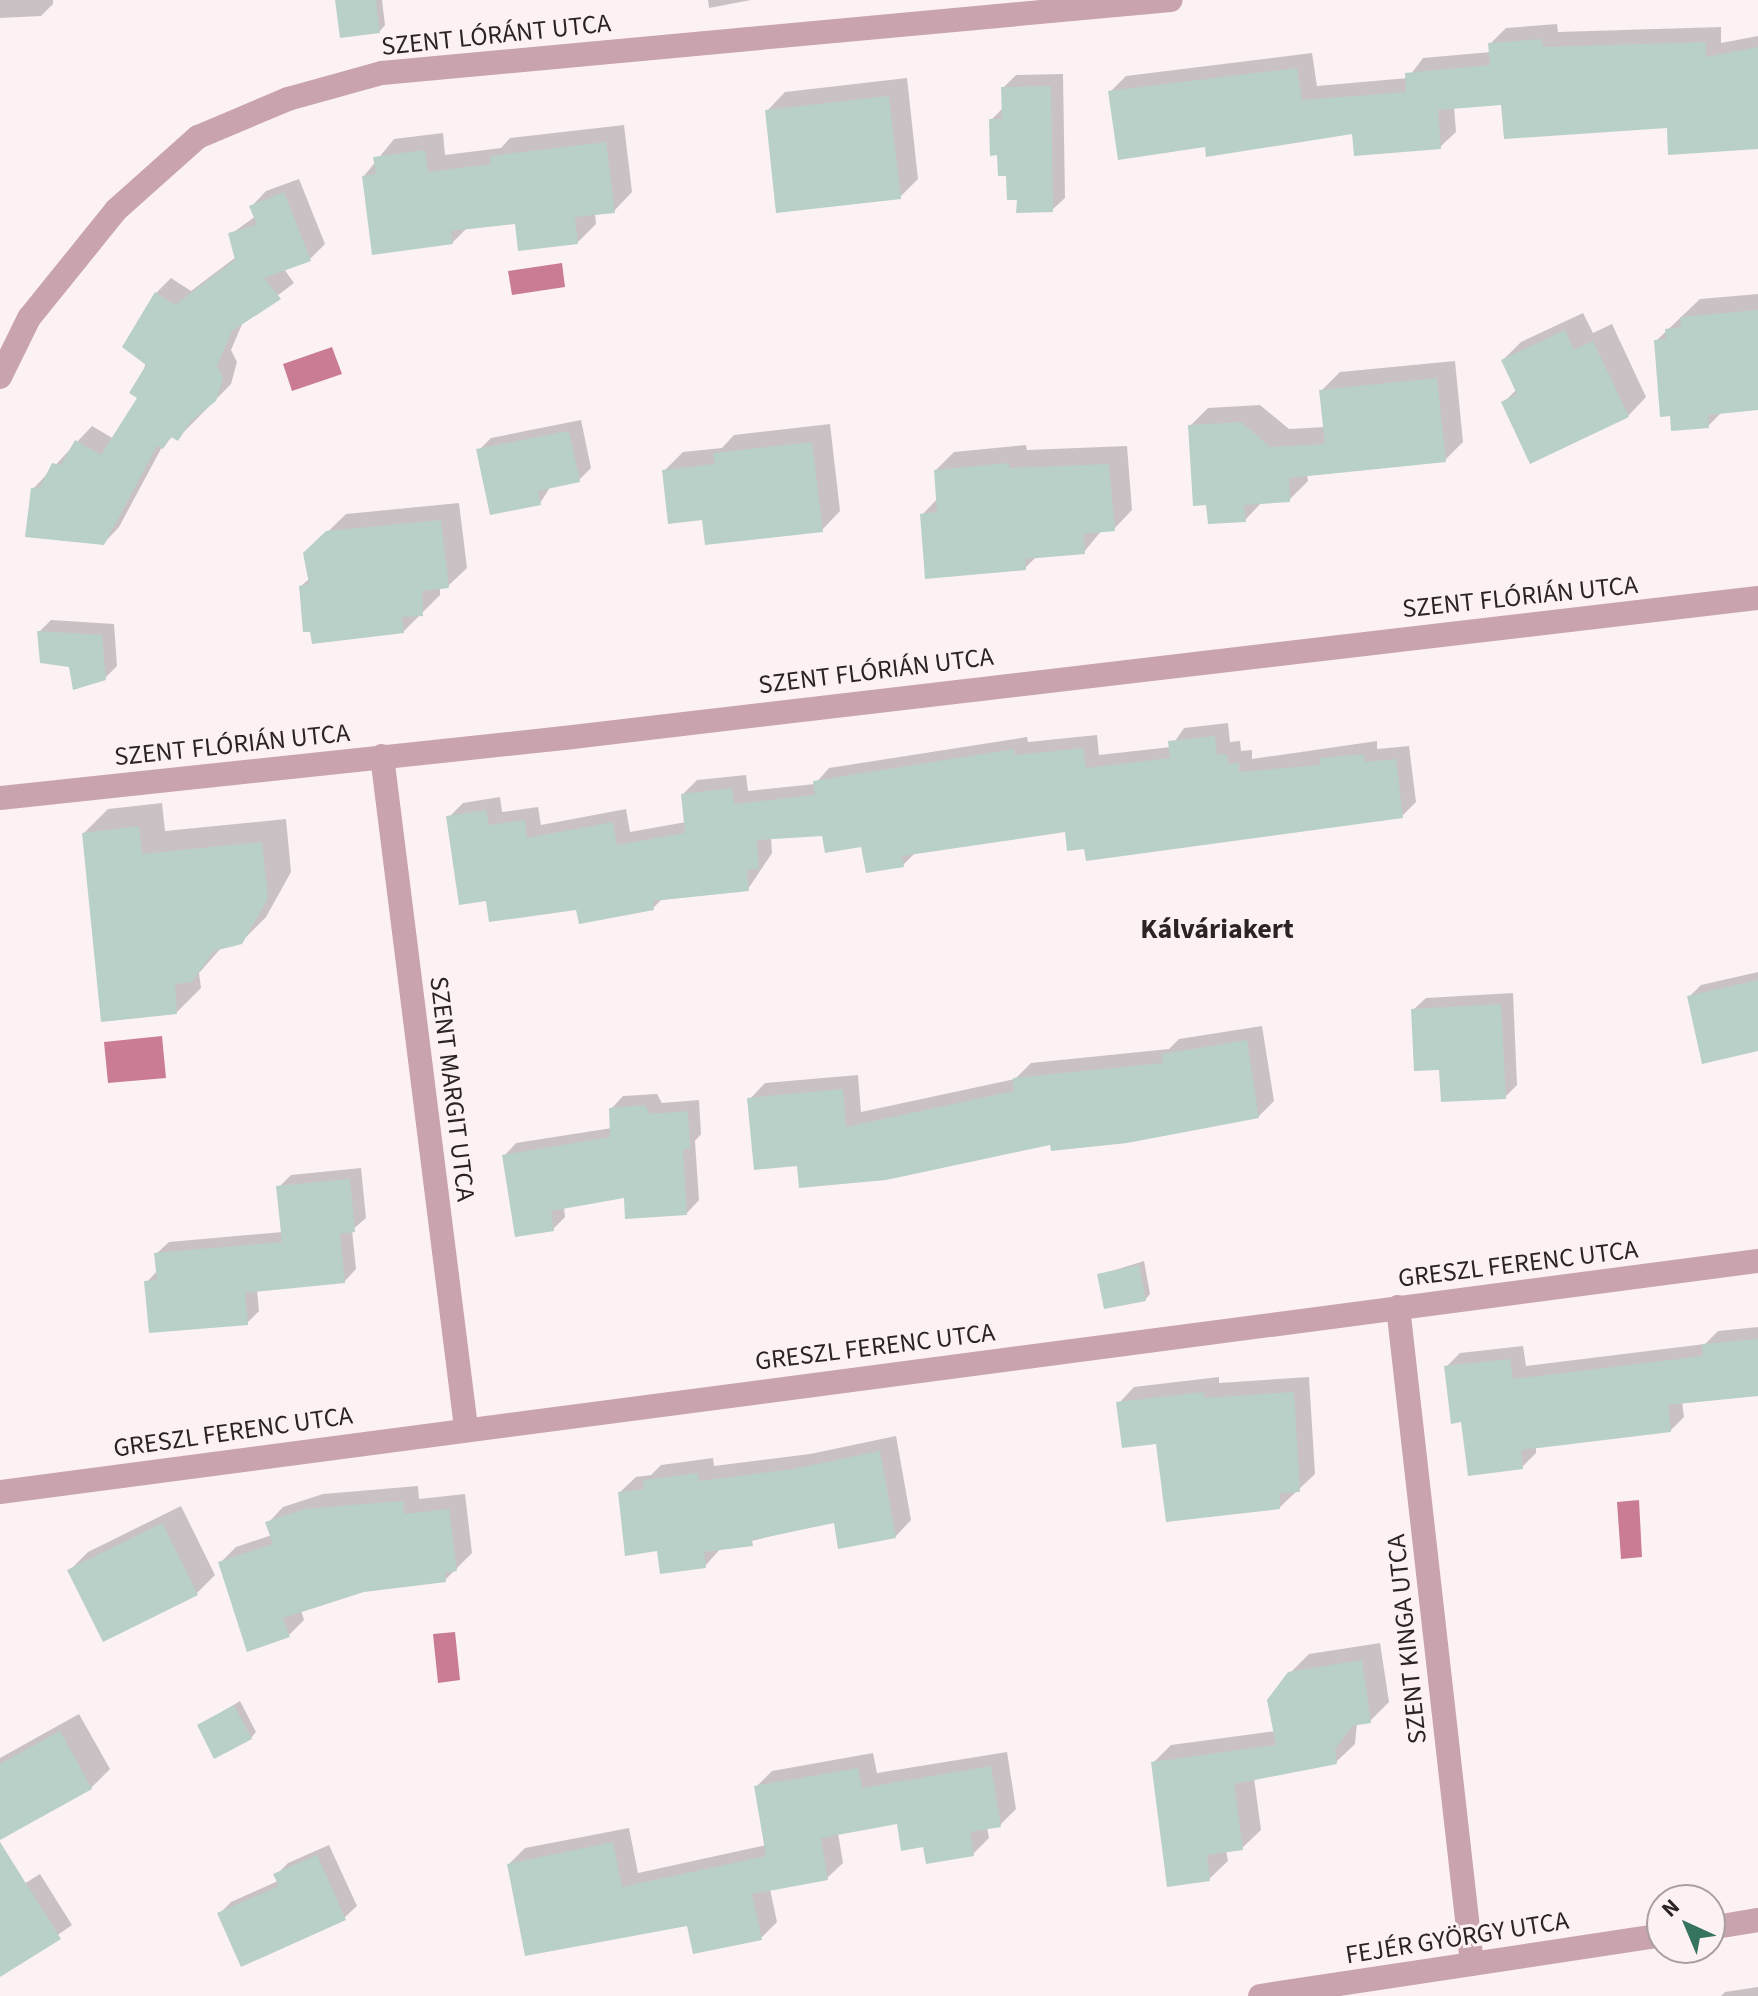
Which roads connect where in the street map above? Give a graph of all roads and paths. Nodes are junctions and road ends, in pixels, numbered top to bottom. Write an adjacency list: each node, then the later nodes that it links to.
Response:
1 (1171, 0): 2 (street, SZENT LÓRÁNT UTCA)
2 (0, 377)
3 (1758, 598): 4 (street, SZENT FLÓRIÁN UTCA)
4 (382, 756): 5 (street, SZENT FLÓRIÁN UTCA); 8 (street, SZENT MARGIT UTCA)
5 (0, 798)
6 (1758, 1261): 7 (street, GRESZL FERENC UTCA)
7 (1398, 1307): 8 (street, GRESZL FERENC UTCA); 13 (street, SZENT KINGA UTCA)
8 (466, 1428): 9 (street, GRESZL FERENC UTCA)
9 (0, 1492)
10 (1758, 1920): 11 (street)
11 (1726, 1925)
12 (1646, 1937): 13 (street, FEJÉR GYÖRGY UTCA)
13 (1472, 1964): 14 (street, FEJÉR GYÖRGY UTCA)
14 (1263, 1996)

